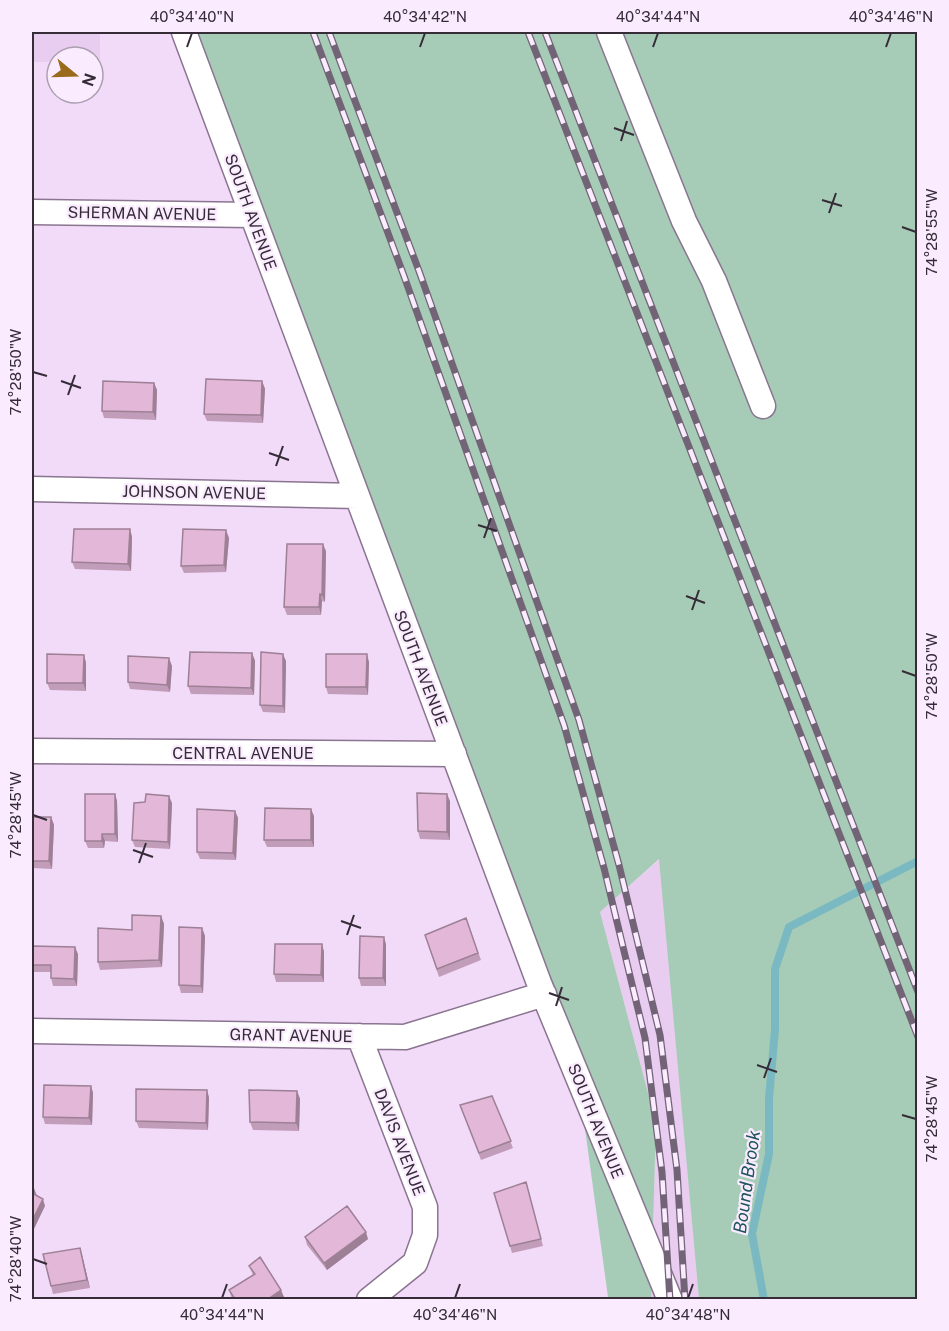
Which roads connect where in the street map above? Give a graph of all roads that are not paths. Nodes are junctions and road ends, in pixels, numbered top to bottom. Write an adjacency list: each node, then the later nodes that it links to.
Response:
1 (184, 32): 4 (street, SOUTH AVENUE)
2 (609, 32): 5 (street)
3 (32, 212): 4 (street, SHERMAN AVENUE)
4 (252, 215): 7 (street, SOUTH AVENUE)
5 (763, 406)
6 (32, 489): 7 (street, JOHNSON AVENUE)
7 (357, 496): 9 (street, SOUTH AVENUE)
8 (32, 751): 9 (street, CENTRAL AVENUE)
9 (454, 754): 10 (street, SOUTH AVENUE)
10 (544, 994): 12 (street, GRANT AVENUE); 14 (street, SOUTH AVENUE)
11 (32, 1031): 12 (street, GRANT AVENUE)
12 (359, 1036): 13 (street, DAVIS AVENUE)
13 (369, 1299)
14 (670, 1299)

